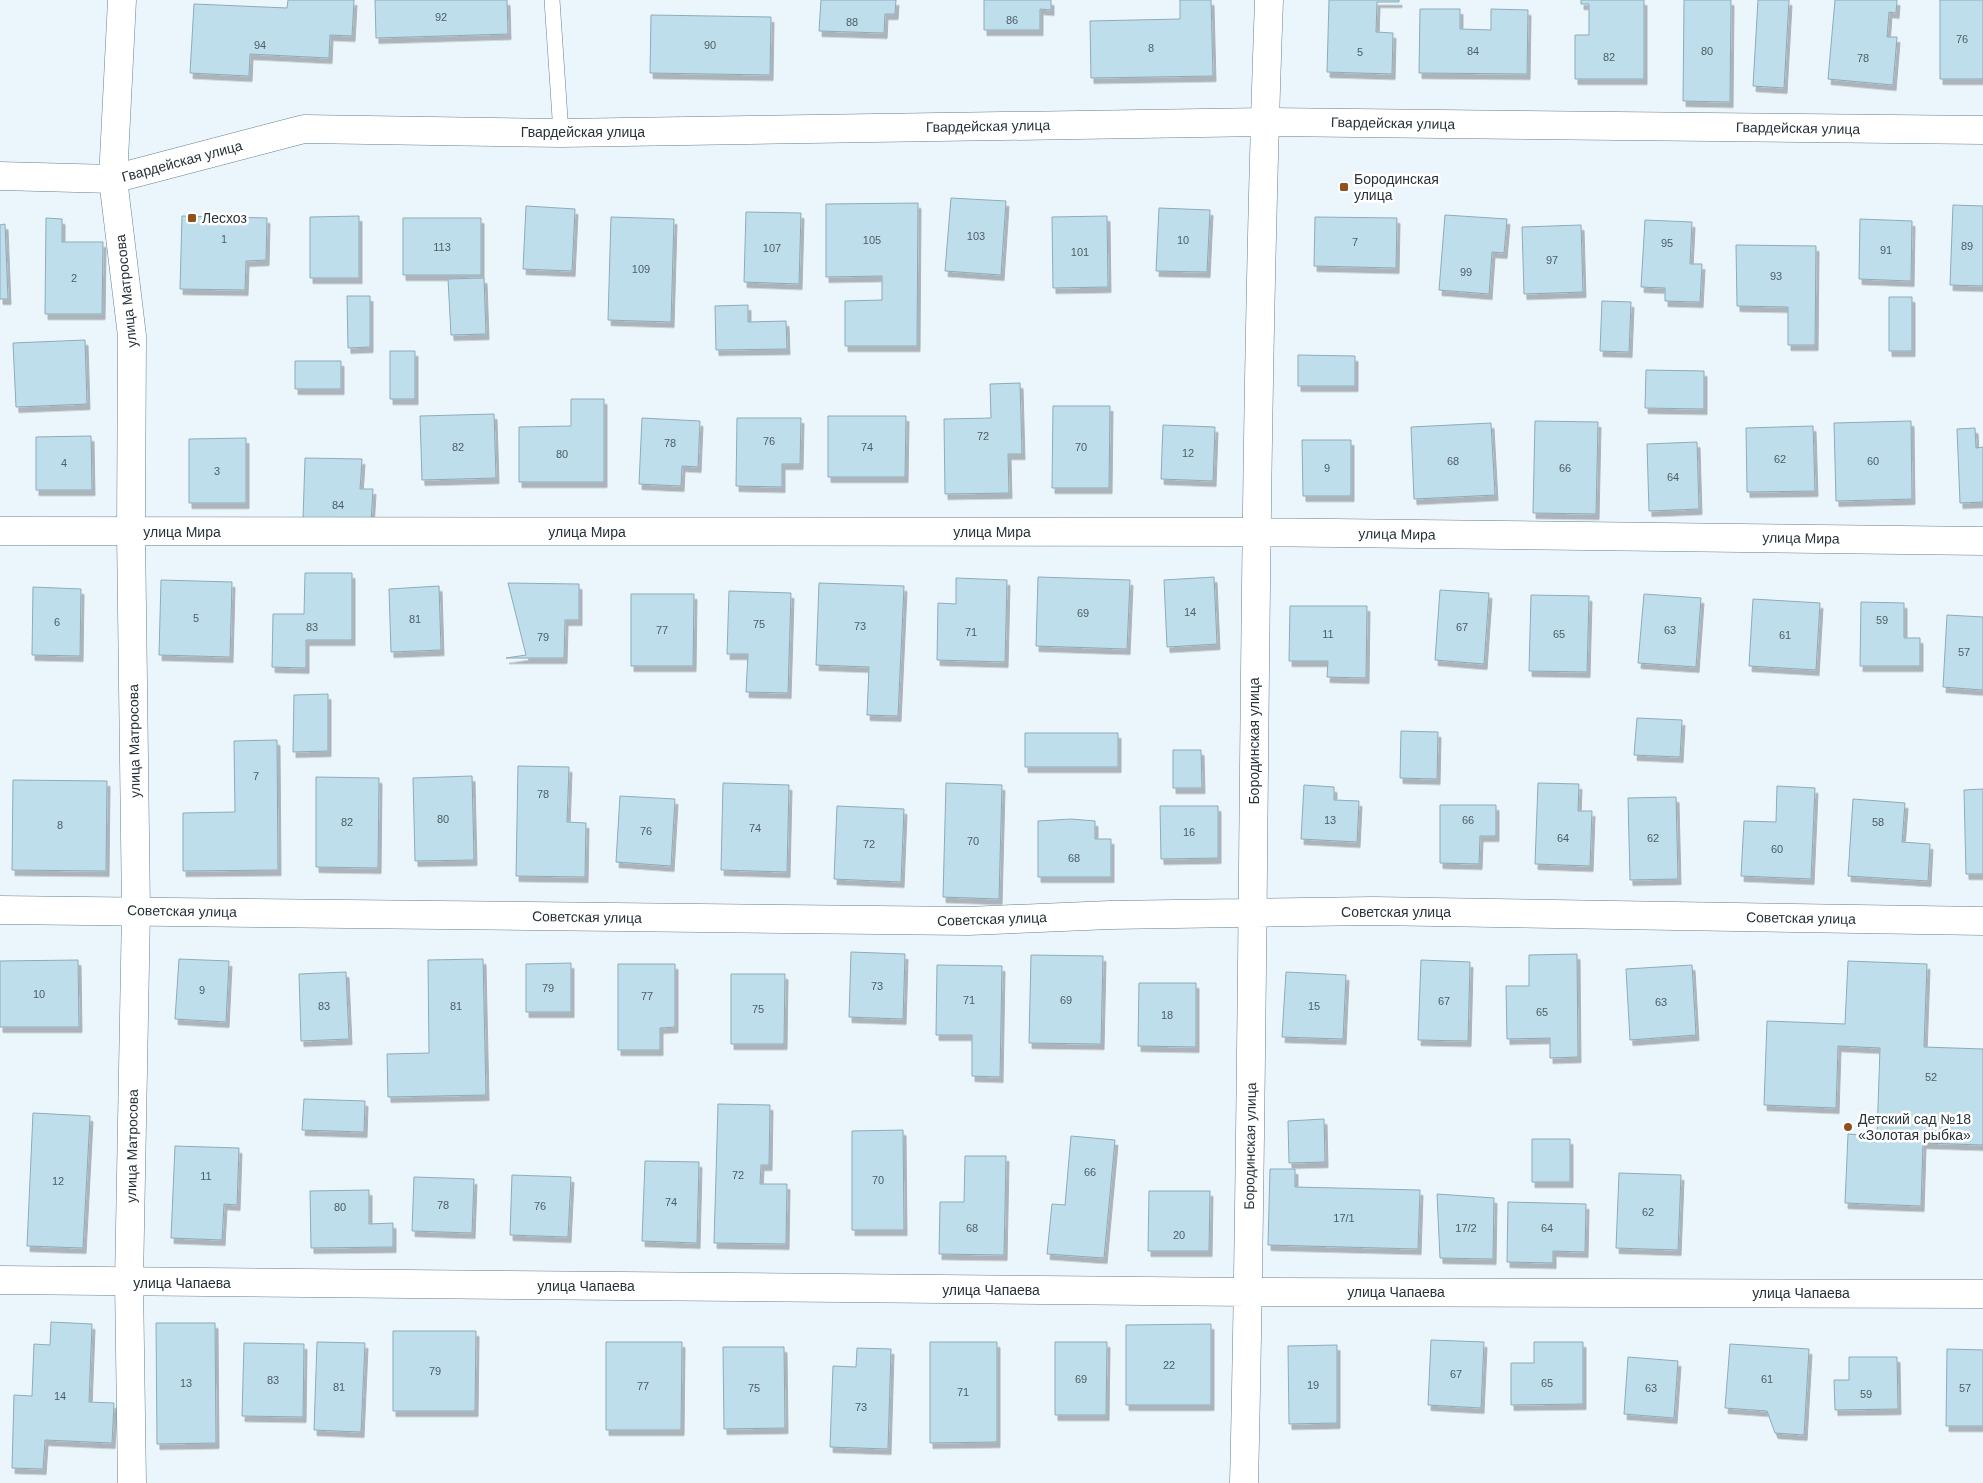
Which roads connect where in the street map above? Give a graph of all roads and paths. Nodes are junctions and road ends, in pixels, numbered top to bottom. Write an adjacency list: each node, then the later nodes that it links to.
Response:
1 (122, 0): 8 (street, улица Матросова)
2 (552, 0): 6 (lane)
3 (1269, 0): 4 (street, Бородинская улица)
4 (1264, 122): 5 (street, Гвардейская улица); 6 (street, Гвардейская улица); 11 (street, Бородинская улица)
5 (1983, 130)
6 (560, 133): 8 (street, Гвардейская улица)
7 (0, 176): 8 (street, Гвардейская улица)
8 (113, 179): 10 (street, улица Матросова)
9 (0, 531): 10 (street, улица Мира)
10 (131, 532): 11 (street, улица Мира); 14 (street, улица Матросова)
11 (1255, 532): 12 (street, улица Мира); 15 (street, Бородинская улица)
12 (1983, 541)
13 (0, 910): 14 (street, Советская улица)
14 (136, 911): 15 (street, Советская улица); 18 (street, улица Матросова)
15 (1253, 914): 16 (street, Советская улица); 19 (street, Бородинская улица)
16 (1983, 921)
17 (0, 1280): 18 (street, улица Чапаева)
18 (129, 1282): 19 (street, улица Чапаева); 21 (street, улица Матросова)
19 (1248, 1292): 20 (street, улица Чапаева); 22 (street, Бородинская улица)
20 (1983, 1294)
21 (132, 1483)
22 (1244, 1483)

